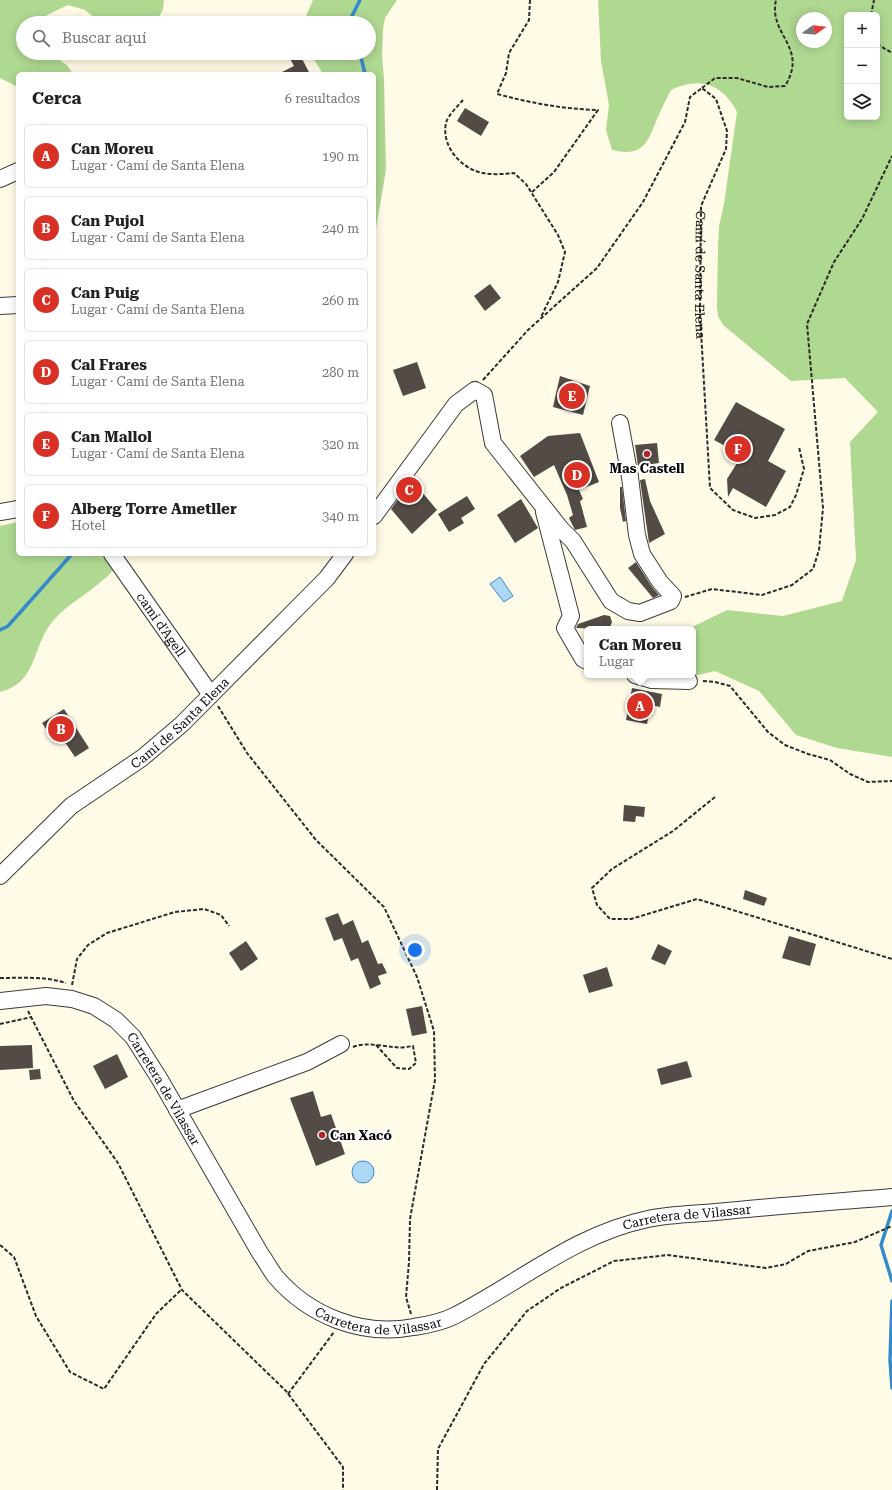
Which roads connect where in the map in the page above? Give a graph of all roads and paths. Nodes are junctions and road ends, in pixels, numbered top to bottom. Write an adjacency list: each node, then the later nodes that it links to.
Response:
1 (530, 0): 12 (path)
2 (776, 0): 7 (path)
3 (874, 0): 4 (path)
4 (872, 12)
5 (880, 46): 6 (path)
6 (892, 53)
7 (702, 88): 15 (path); 18 (path, Camí de Santa Elena)
8 (462, 100): 12 (path)
9 (892, 156): 25 (path)
10 (16, 172): 11 (street)
11 (0, 179)
12 (531, 193): 15 (path)
13 (16, 305): 14 (street)
14 (0, 306)
15 (540, 319): 16 (path)
16 (475, 390): 19 (street); 22 (street)
17 (620, 424): 25 (street)
18 (799, 448)
19 (541, 505): 25 (street); 26 (street)
20 (16, 509): 21 (street)
21 (0, 512)
22 (376, 513)
23 (113, 556): 29 (street, camí d'Agell)
24 (344, 556): 29 (street, Camí de Santa Elena)
25 (671, 601)
26 (584, 660)
27 (645, 678): 28 (street)
28 (689, 681): 30 (path)
29 (211, 695): 32 (street, Camí de Santa Elena); 48 (path)
30 (892, 781)
31 (715, 797): 34 (path)
32 (0, 876)
33 (229, 926): 35 (path)
34 (892, 958)
35 (0, 978)
36 (22, 997): 37 (street, Carretera de Vilassar); 38 (path); 42 (street, Carretera de Vilassar)
37 (0, 1001)
38 (32, 1017): 39 (path); 46 (path)
39 (0, 1024)
40 (341, 1044): 42 (street)
41 (376, 1046): 41 (path)
42 (177, 1110): 47 (street, Carretera de Vilassar)
43 (892, 1197): 48 (street, Carretera de Vilassar)
44 (892, 1226): 51 (path)
45 (0, 1245): 46 (path)
46 (182, 1290): 49 (path)
47 (341, 1322): 48 (street, Carretera de Vilassar); 49 (path)
48 (415, 1327)
49 (288, 1394): 50 (path)
50 (343, 1490)
51 (437, 1490)

